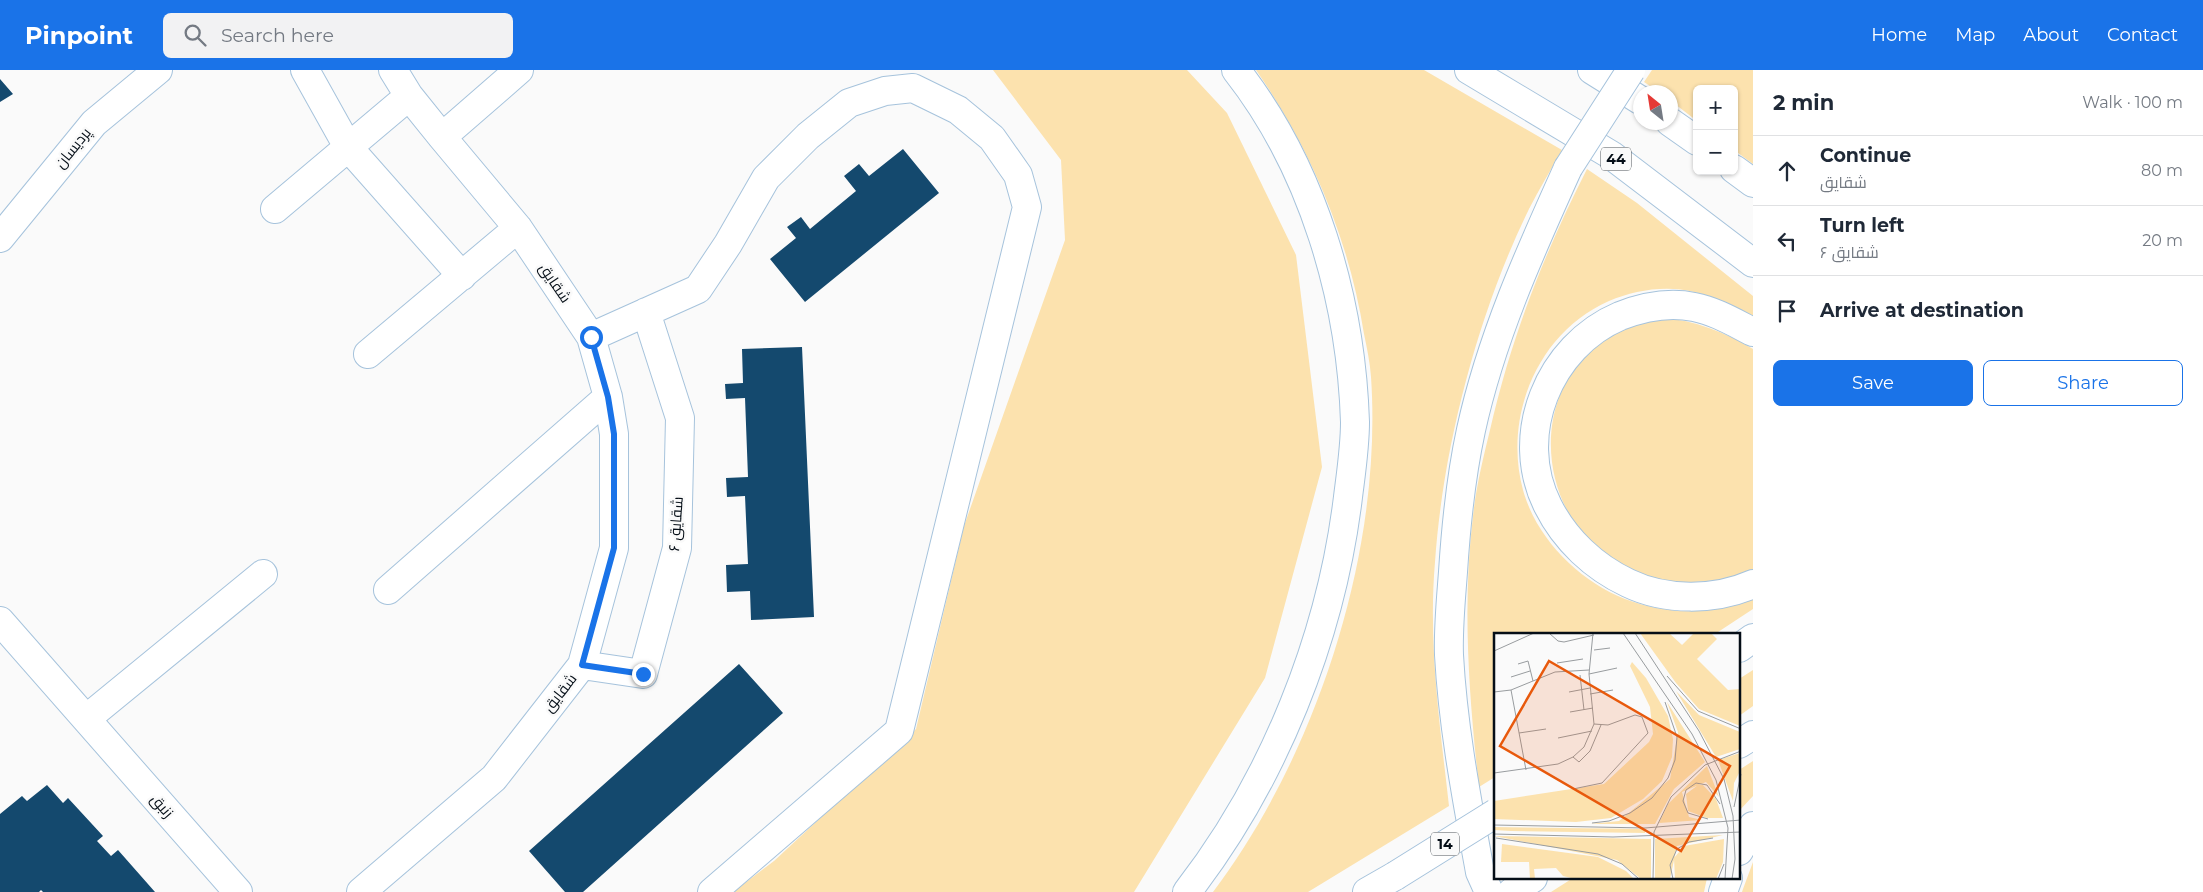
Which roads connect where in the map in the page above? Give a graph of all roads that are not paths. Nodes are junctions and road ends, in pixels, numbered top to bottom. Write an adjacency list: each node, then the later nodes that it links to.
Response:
1 (158, 70): 19 (main road, پردیسان)
2 (305, 70): 14 (main road)
3 (393, 70): 9 (main road, شقایق)
4 (519, 70): 12 (main road)
5 (1236, 70): 45 (main road)
6 (1469, 70): 20 (main road, 44)
7 (1592, 70): 10 (main road)
8 (1631, 70): 47 (main road, bridge)
9 (409, 96): 12 (main road, شقایق); 14 (main road)
10 (1633, 96)
11 (1678, 128): 13 (main road)
12 (442, 137): 18 (main road, شقایق)
13 (1693, 138)
14 (348, 147): 17 (main road); 21 (main road)
15 (1738, 172): 16 (main road)
16 (1753, 184)
17 (275, 208)
18 (518, 228): 21 (main road); 24 (main road, شقایق)
19 (0, 238)
20 (1753, 263)
21 (462, 276): 25 (main road)
22 (646, 312): 24 (main road); 33 (main road, شقایق ۶); 44 (main road)
23 (1753, 332): 28 (main road)
24 (591, 337): 26 (main road, شقایق)
25 (368, 354)
26 (608, 397): 29 (main road); 33 (main road, شقایق)
27 (263, 574): 34 (main road)
28 (1753, 584)
29 (388, 590)
30 (0, 621): 34 (main road, زنبق)
31 (1753, 638): 32 (main road)
32 (1740, 647)
33 (582, 665): 43 (main road, شقایق)
34 (86, 719): 42 (main road, زنبق)
35 (1753, 735): 36 (main road)
36 (1740, 743)
37 (1494, 814): 46 (main road, 14, bridge)
38 (1753, 826): 39 (main road)
39 (1740, 849)
40 (1530, 880): 48 (main road)
41 (1727, 880): 49 (main road)
42 (238, 892)
43 (361, 892)
44 (712, 892)
45 (1187, 892)
46 (1367, 892)
47 (1489, 892)
48 (1512, 892)
49 (1723, 892)

